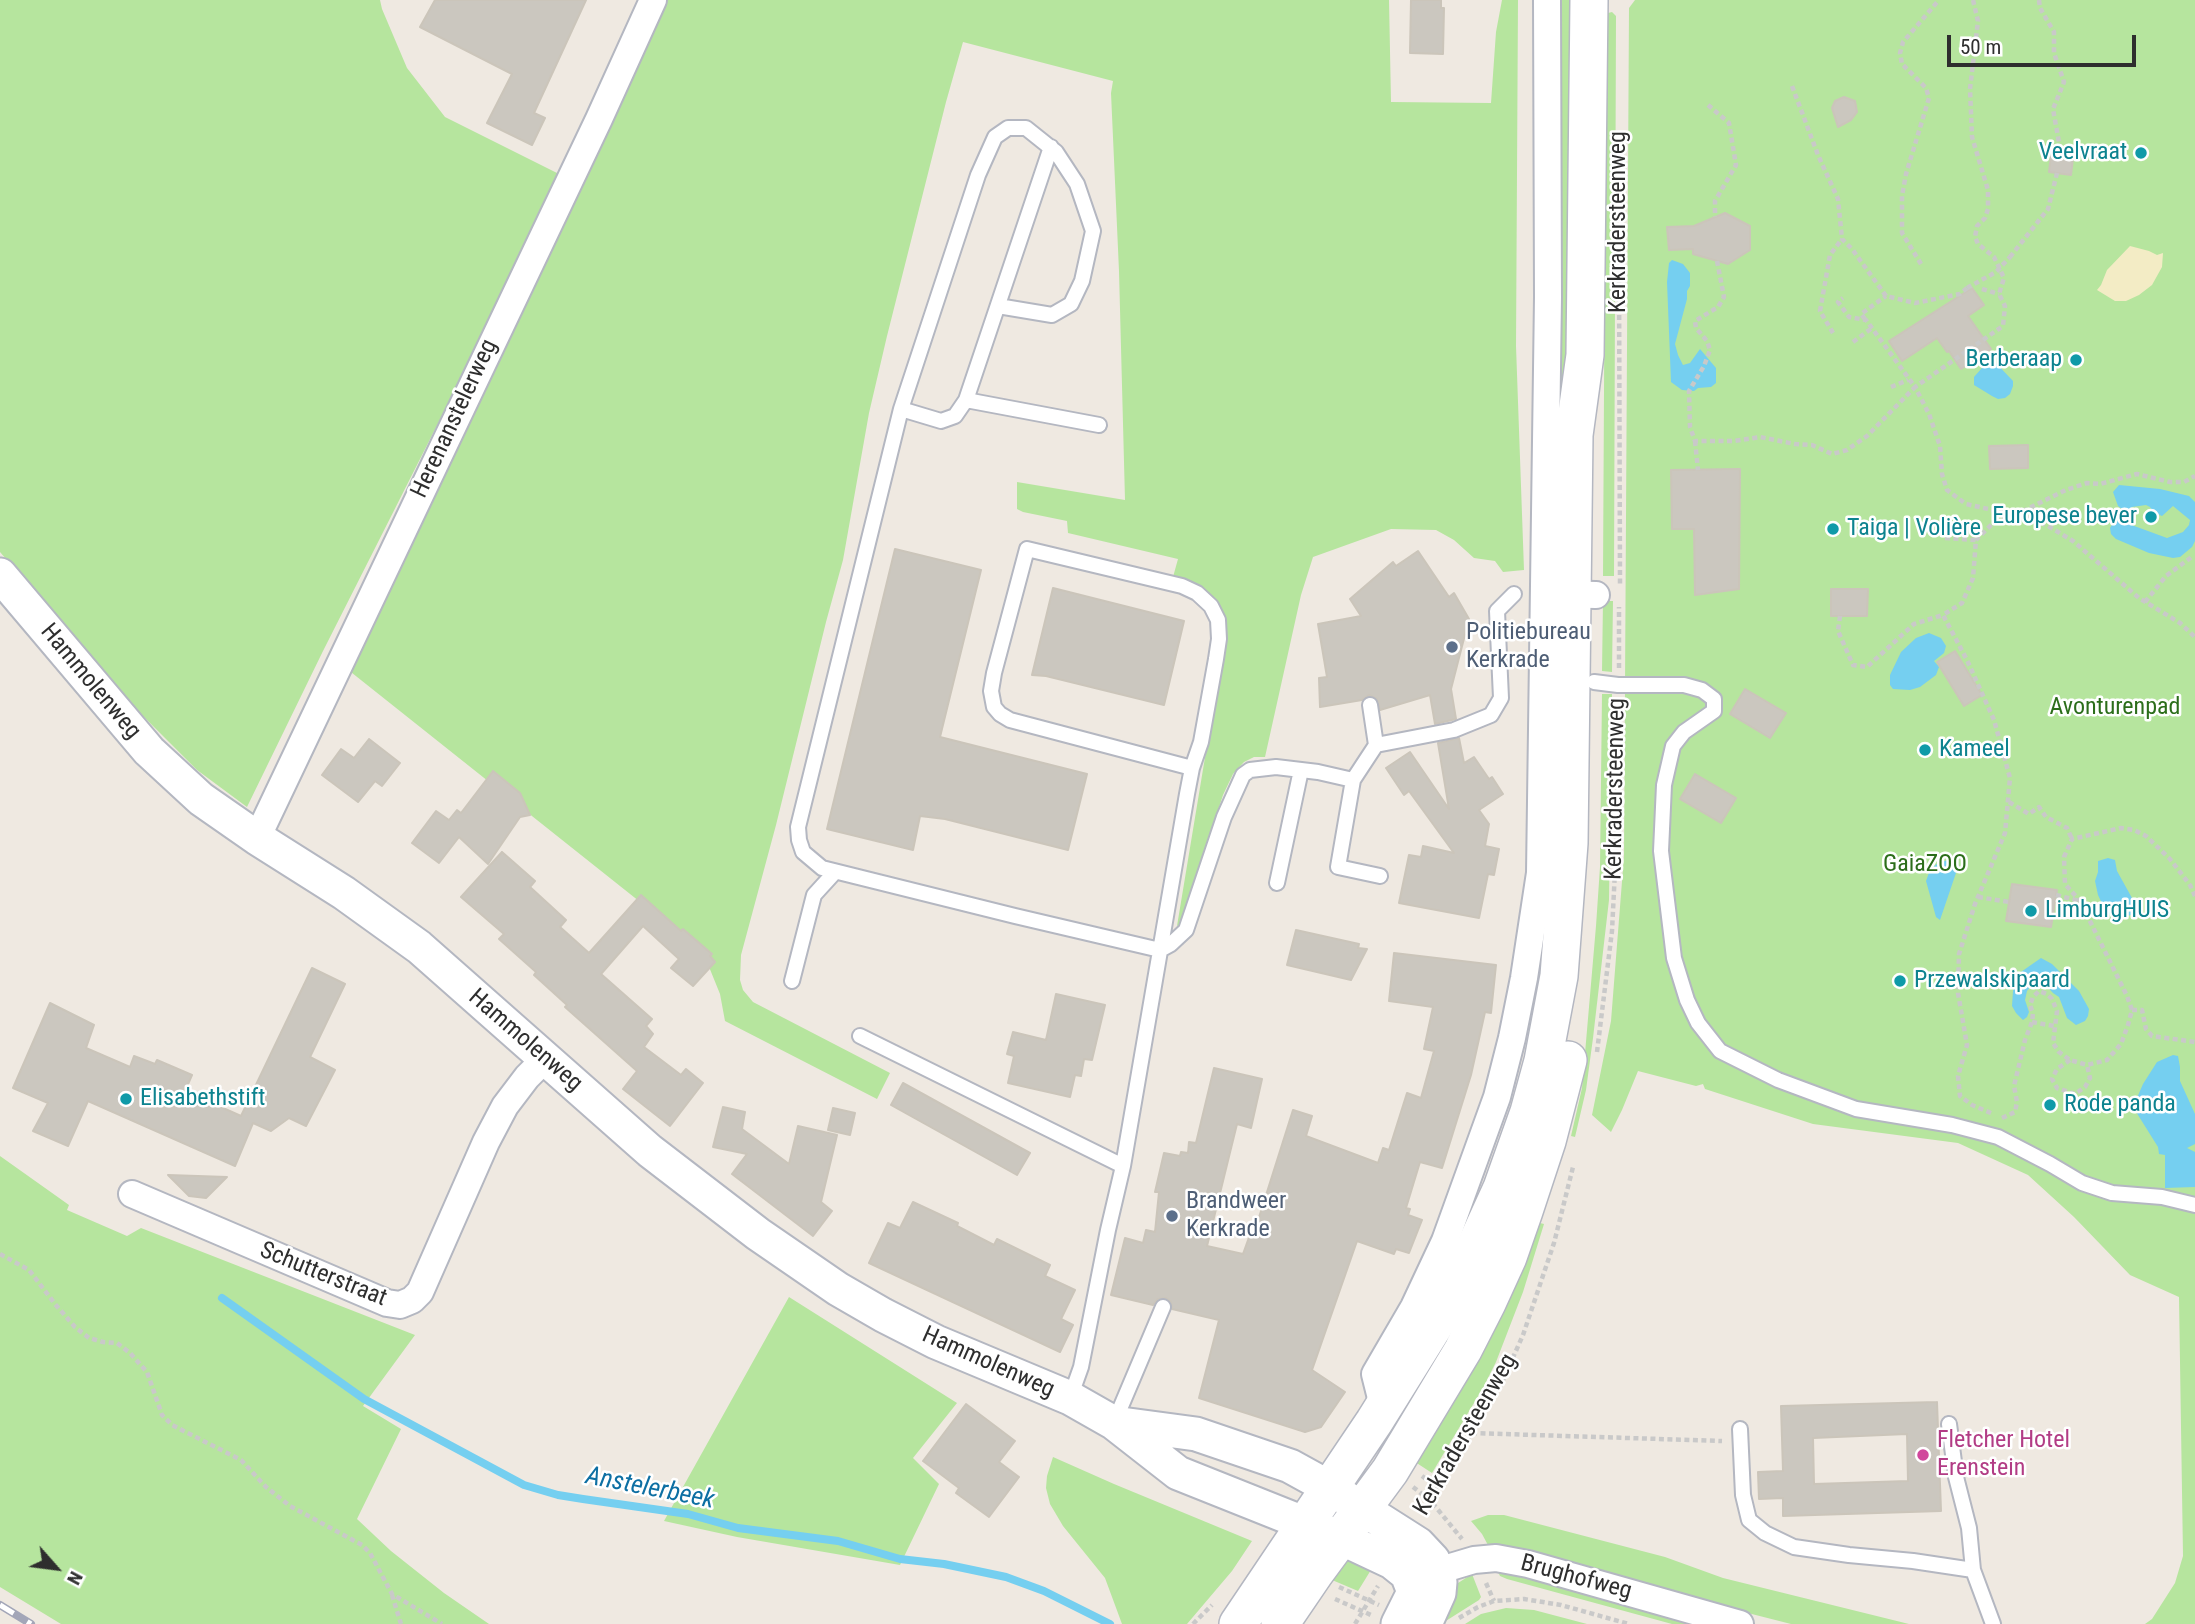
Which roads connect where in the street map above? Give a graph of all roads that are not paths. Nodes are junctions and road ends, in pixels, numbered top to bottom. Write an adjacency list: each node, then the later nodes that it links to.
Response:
1 (653, 0): 18 (street, Herenanstelerweg)
2 (1547, 0): 11 (street, Kerkradersteenweg)
3 (1589, 0): 11 (main road, Kerkradersteenweg)
4 (1051, 147): 5 (lane); 5 (lane); 7 (lane)
5 (998, 306): 6 (lane)
6 (966, 400): 7 (lane); 8 (lane)
7 (901, 409): 19 (lane)
8 (1099, 425)
9 (0, 575): 18 (street, Hammolenweg)
10 (1514, 594): 14 (lane)
11 (1570, 595): 12 (main road, Kerkradersteenweg); 34 (main road, Kerkradersteenweg)
12 (1606, 684): 28 (lane); 35 (main road, Kerkradersteenweg)
13 (1370, 705): 14 (lane)
14 (1376, 745): 17 (lane)
15 (1192, 768): 15 (lane); 22 (lane)
16 (1301, 770): 17 (lane); 21 (lane); 22 (lane)
17 (1353, 780): 20 (lane)
18 (257, 838): 25 (street, Hammolenweg)
19 (835, 872): 22 (lane); 23 (lane)
20 (1380, 876)
21 (1277, 883)
22 (1160, 950): 26 (lane)
23 (792, 981)
24 (860, 1036): 26 (lane)
25 (546, 1058): 27 (street, Schutterstraat); 30 (street, Hammolenweg)
26 (1123, 1166): 30 (lane)
27 (132, 1194)
28 (2195, 1205)
29 (1163, 1307): 31 (lane)
30 (1070, 1398): 31 (street, Hammolenweg)
31 (1114, 1423): 34 (street, Hammolenweg); 36 (street, Hammolenweg)
32 (1949, 1424): 38 (lane)
33 (1740, 1436): 38 (lane)
34 (1330, 1488): 35 (street, Hammolenweg); 36 (main road, Kerkradersteenweg)
35 (1363, 1509): 37 (main road, Kerkradersteenweg); 39 (street, Hammolenweg)
36 (1306, 1523): 37 (street, Hammolenweg); 40 (main road, Kerkradersteenweg)
37 (1341, 1538): 39 (street, Hammolenweg); 41 (main road, Kerkradersteenweg)
38 (1973, 1570): 45 (lane)
39 (1424, 1575): 42 (street); 43 (street); 44 (street, Brughofweg)
40 (1238, 1624)
41 (1280, 1624)
42 (1398, 1624)
43 (1425, 1624)
44 (1740, 1624)
45 (1993, 1624)

